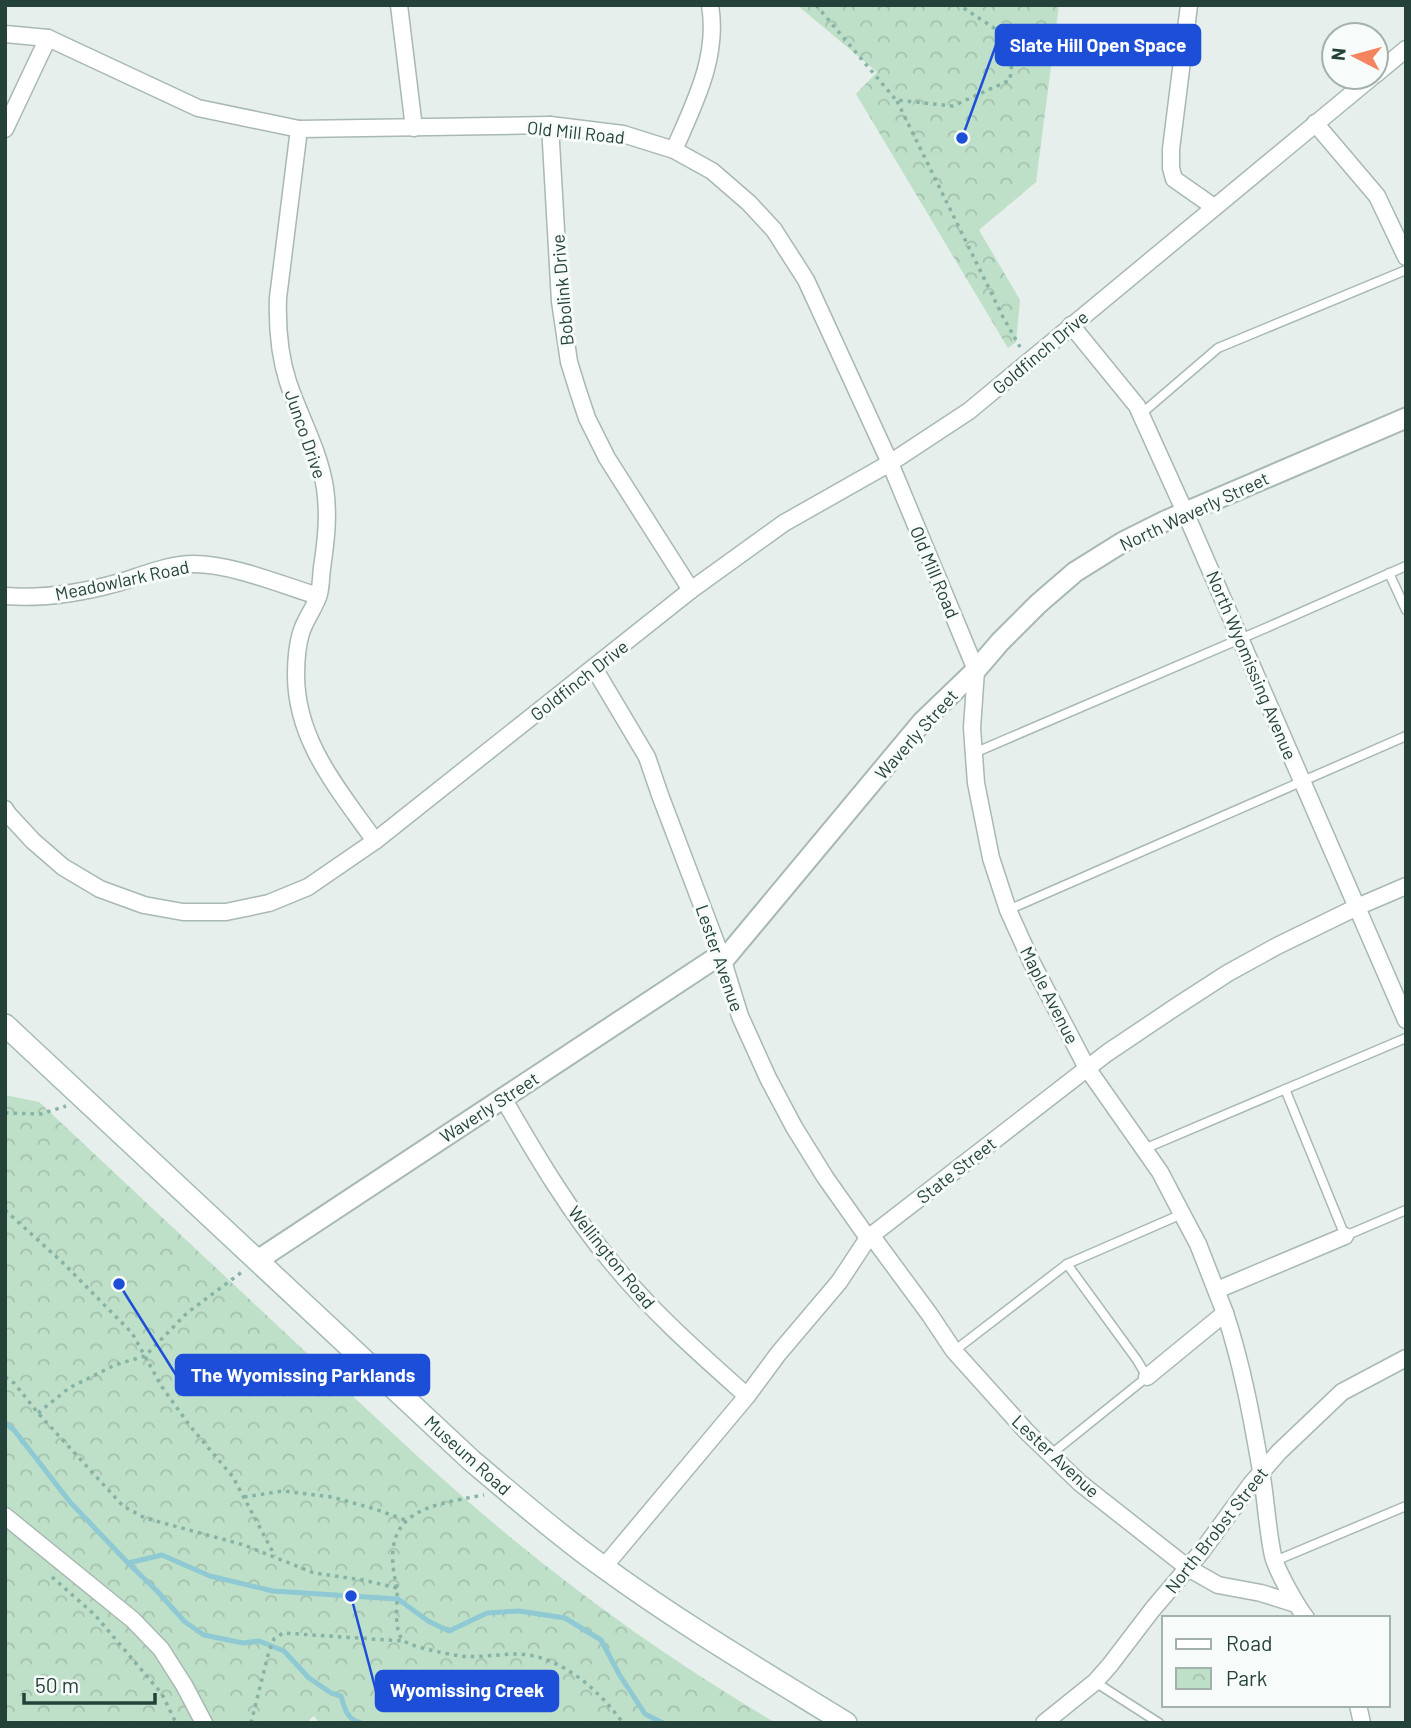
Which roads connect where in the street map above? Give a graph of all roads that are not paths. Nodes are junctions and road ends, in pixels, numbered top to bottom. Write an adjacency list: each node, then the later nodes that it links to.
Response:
1 (399, 5): 11 (street)
2 (710, 5): 14 (street)
3 (1189, 5): 15 (street)
4 (5, 34): 5 (street, Old Mill Road)
5 (48, 38): 12 (street); 13 (street, Old Mill Road)
6 (1406, 49): 7 (street)
7 (1390, 62)
8 (1355, 91): 9 (street, Goldfinch Drive)
9 (1315, 123): 15 (street, Goldfinch Drive); 16 (street)
10 (550, 125): 11 (street, Old Mill Road); 14 (street, Old Mill Road); 25 (street, Bobolink Drive)
11 (414, 128): 13 (street, Old Mill Road)
12 (5, 129)
13 (299, 129): 27 (street, Junco Drive)
14 (674, 150): 21 (street, Old Mill Road)
15 (1214, 207): 18 (street, Goldfinch Drive)
16 (1406, 257)
17 (1406, 270): 19 (lane)
18 (1072, 325): 19 (street, North Wyomissing Avenue); 21 (street, Goldfinch Drive)
19 (1141, 414): 22 (street, North Wyomissing Avenue)
20 (1406, 418): 22 (street, North Waverly Street)
21 (890, 463): 25 (street, Goldfinch Drive); 31 (street, Old Mill Road)
22 (1185, 512): 29 (street, North Wyomissing Avenue); 31 (street, North Waverly Street)
23 (1406, 566): 24 (lane)
24 (1389, 573): 28 (lane); 29 (lane)
25 (691, 590): 30 (street, Goldfinch Drive)
26 (5, 596): 27 (street, Meadowlark Road)
27 (318, 596): 36 (street, Junco Drive)
28 (1406, 610)
29 (1240, 638): 33 (lane); 34 (street, North Wyomissing Avenue)
30 (594, 667): 36 (street, Goldfinch Drive); 40 (street, Lester Avenue)
31 (976, 670): 33 (street, Maple Avenue); 40 (street, Waverly Street)
32 (1406, 736): 34 (lane)
33 (974, 753): 39 (street, Maple Avenue)
34 (1302, 781): 38 (street, North Wyomissing Avenue); 39 (lane)
35 (5, 809): 36 (street, Goldfinch Drive)
36 (374, 841)
37 (1406, 886): 38 (street, State Street)
38 (1357, 907): 41 (street, North Wyomissing Avenue); 44 (street, State Street)
39 (1008, 910): 44 (street, Maple Avenue)
40 (721, 958): 46 (street, Waverly Street); 51 (street, Lester Avenue)
41 (1406, 1020)
42 (5, 1025): 52 (main road, Museum Road)
43 (1406, 1038): 45 (lane)
44 (1087, 1068): 47 (street, Maple Avenue); 51 (street, State Street)
45 (1285, 1089): 47 (lane); 50 (lane)
46 (503, 1098): 52 (street, Waverly Street); 59 (street, Wellington Road)
47 (1144, 1149): 49 (street, Maple Avenue)
48 (1406, 1210): 50 (lane)
49 (1182, 1214): 53 (lane); 54 (street, Maple Avenue)
50 (1345, 1236): 54 (street)
51 (869, 1237): 56 (street, Lester Avenue); 59 (street, State Street)
52 (258, 1261): 65 (main road, Museum Road)
53 (1067, 1264): 56 (lane); 58 (lane)
54 (1217, 1290): 55 (street, Maple Avenue)
55 (1225, 1313): 58 (street); 61 (street, Maple Avenue)
56 (954, 1351): 60 (street, Lester Avenue)
57 (1406, 1358): 61 (street, North Brobst Street)
58 (1147, 1377): 60 (lane)
59 (747, 1396): 65 (street, State Street)
60 (1050, 1455): 66 (street, Lester Avenue)
61 (1261, 1472): 64 (street, Maple Avenue); 66 (street, North Brobst Street)
62 (1406, 1506): 64 (lane)
63 (5, 1516): 70 (street)
64 (1275, 1561): 67 (street, Maple Avenue)
65 (603, 1568): 71 (main road, Museum Road)
66 (1188, 1568): 67 (street, Lester Avenue); 69 (street, North Brobst Street)
67 (1296, 1604): 68 (street, Maple Avenue)
68 (1305, 1616)
69 (1095, 1682): 72 (street, North Brobst Street); 73 (lane)
70 (204, 1723)
71 (846, 1723)
72 (1044, 1723)
73 (1159, 1723)

